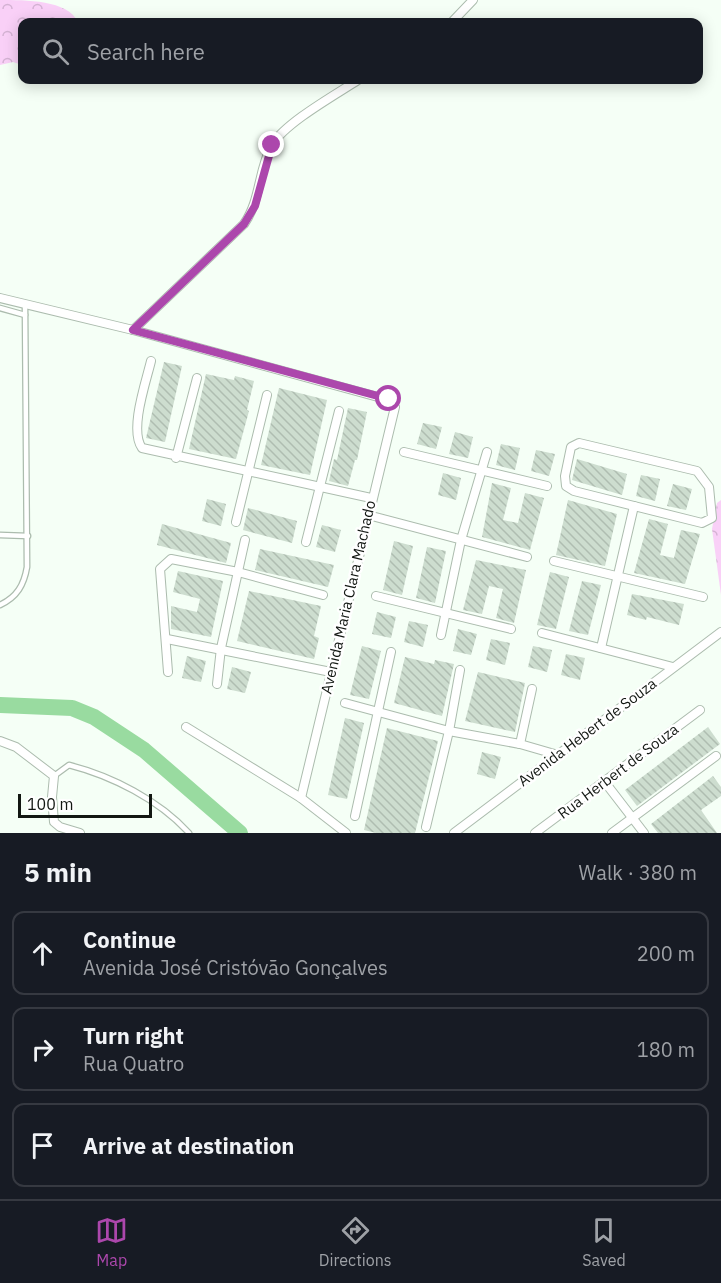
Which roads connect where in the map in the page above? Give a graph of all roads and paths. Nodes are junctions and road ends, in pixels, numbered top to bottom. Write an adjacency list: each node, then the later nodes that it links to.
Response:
1 (473, 0): 2 (street)
2 (456, 18)
3 (352, 84): 8 (street)
4 (0, 297): 5 (street)
5 (24, 303): 7 (lane); 8 (street)
6 (0, 308): 7 (lane)
7 (25, 315): 25 (lane)
8 (133, 330): 20 (street, Avenida Maria Clara Machado)
9 (151, 361): 15 (street)
10 (197, 378): 15 (street)
11 (267, 395): 17 (street)
12 (339, 411): 19 (street)
13 (487, 452): 16 (street)
14 (404, 453): 16 (street)
15 (176, 458): 17 (street)
16 (482, 470): 18 (street); 27 (street)
17 (247, 473): 19 (street); 23 (street)
18 (547, 486)
19 (320, 488): 20 (street); 28 (street)
20 (371, 498): 22 (street, Avenida Maria Clara Machado)
21 (634, 506): 21 (street); 32 (street)
22 (368, 515): 27 (street); 49 (street, Avenida Maria Clara Machado)
23 (236, 522)
24 (0, 535): 25 (lane)
25 (28, 537): 36 (lane)
26 (245, 540): 31 (street)
27 (461, 540): 29 (street); 37 (street)
28 (306, 542)
29 (527, 557)
30 (554, 561): 32 (street)
31 (237, 572): 33 (street); 42 (street); 43 (street)
32 (618, 578): 35 (street); 44 (street)
33 (323, 595)
34 (376, 596): 37 (street)
35 (704, 597)
36 (0, 605)
37 (446, 614): 38 (street); 41 (street)
38 (511, 629)
39 (721, 632): 46 (street, Avenida Hebert de Souza)
40 (542, 633): 44 (street)
41 (441, 636)
42 (167, 639): 43 (street); 48 (street)
43 (221, 648): 49 (street); 50 (street)
44 (601, 648): 46 (street)
45 (391, 652): 54 (street)
46 (673, 667): 59 (street, Avenida Hebert de Souza)
47 (460, 670): 56 (street)
48 (168, 672)
49 (331, 672): 63 (street, Avenida Maria Clara Machado)
50 (216, 684)
51 (532, 689): 58 (street)
52 (345, 703): 54 (street)
53 (700, 710): 62 (street, Rua Herbert de Souza)
54 (379, 712): 56 (street); 64 (street)
55 (186, 728): 63 (street)
56 (449, 731): 58 (street); 66 (street)
57 (0, 741): 61 (street)
58 (520, 744): 59 (street)
59 (558, 755): 70 (street, Avenida Hebert de Souza)
60 (716, 756): 65 (street)
61 (54, 776): 67 (street); 68 (lane)
62 (604, 781): 65 (street); 71 (street, Rua Herbert de Souza)
63 (300, 798): 69 (street)
64 (355, 816)
65 (633, 816): 72 (street); 73 (street)
66 (426, 827)
67 (80, 833)
68 (189, 833)
69 (346, 833)
70 (454, 833)
71 (535, 833)
72 (612, 833)
73 (644, 833)

